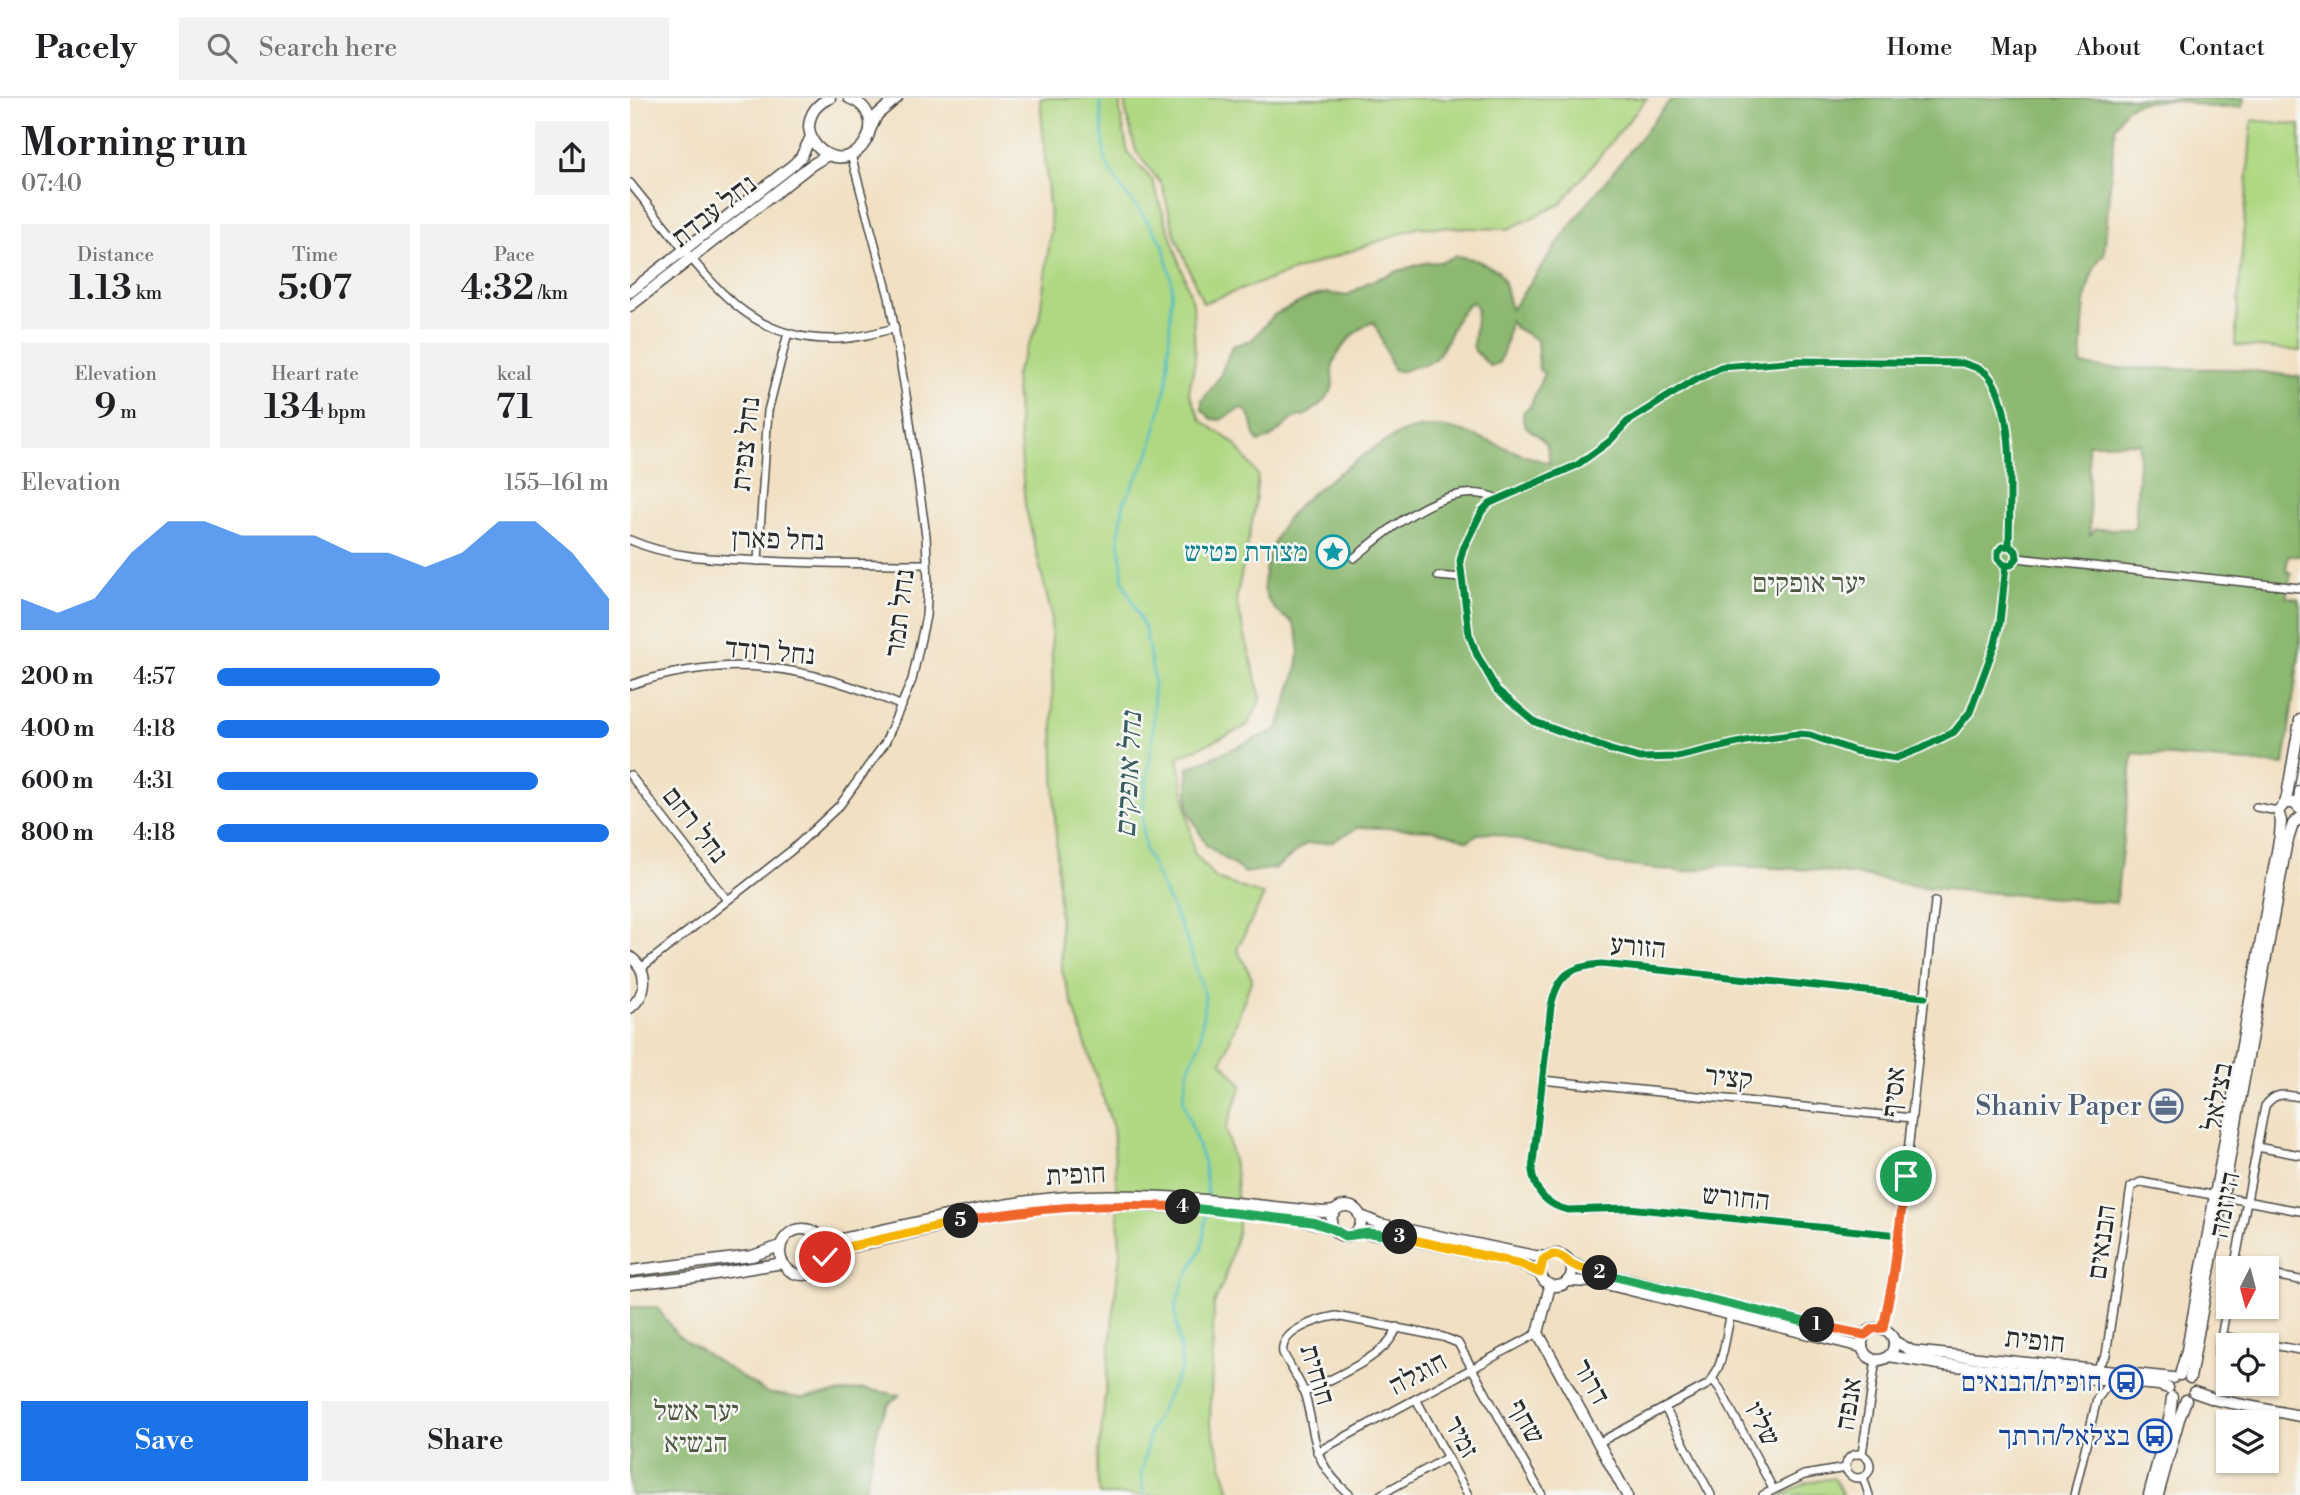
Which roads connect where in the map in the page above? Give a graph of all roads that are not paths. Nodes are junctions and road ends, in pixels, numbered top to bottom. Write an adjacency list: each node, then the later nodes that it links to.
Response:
1 (828, 98): 5 (main road, נחל עבדת)
2 (856, 98): 4 (main road)
3 (897, 98): 4 (main road)
4 (871, 128): 7 (main road)
5 (811, 137): 6 (main road); 9 (main road, נחל עבדת)
6 (828, 155): 7 (main road); 9 (main road, נחל עבדת)
7 (851, 155): 12 (street, נחל תמר)
8 (630, 183): 9 (street)
9 (687, 254): 10 (main road, נחל עבדת); 11 (main road, נחל עבדת); 13 (street)
10 (630, 292)
11 (630, 306)
12 (895, 328): 13 (street); 20 (street, נחל תמר)
13 (788, 333): 19 (street, נחל צפית)
14 (1498, 499): 16 (street); 17 (street); 23 (street)
15 (630, 540): 19 (street, נחל פארן)
16 (2009, 546): 18 (street); 21 (street)
17 (1354, 558)
18 (2017, 558): 21 (street); 24 (street)
19 (758, 561): 20 (street, נחל פארן)
20 (928, 564): 26 (street, נחל תמר)
21 (2006, 565): 23 (street)
22 (1438, 576): 23 (street)
23 (1461, 578)
24 (2300, 588)
25 (630, 685): 26 (street, נחל רודד)
26 (902, 706): 33 (street, נחל תמר)
27 (2300, 720): 31 (main road, בצלאל)
28 (630, 775): 33 (street, נחל רחם)
29 (2300, 791): 32 (main road, בצלאל)
30 (2256, 807): 31 (street)
31 (2282, 812): 32 (main road); 32 (main road); 44 (main road, בצלאל)
32 (2298, 814): 44 (main road, בצלאל)
33 (727, 900): 36 (street, נחל תמר)
34 (1936, 902): 37 (street, אסיף)
35 (630, 957): 36 (main road)
36 (641, 968): 38 (main road)
37 (1925, 997): 39 (street, הזורע); 41 (street, אסיף)
38 (630, 1009)
39 (1542, 1080): 41 (street, קציר); 47 (street, הזורע)
40 (2300, 1097): 42 (street, היוזמה)
41 (1912, 1118): 53 (street, אסיף)
42 (2257, 1147): 43 (street); 45 (street, היוזמה)
43 (2300, 1155)
44 (2219, 1197): 45 (street); 76 (street, הבנאים); 84 (main road, בצלאל)
45 (2247, 1202): 49 (street); 56 (street, היוזמה)
46 (1239, 1207): 48 (main road, חופית); 51 (main road, חופית); 55 (main road, חופית)
47 (1568, 1210): 53 (street, החורש)
48 (1335, 1211): 50 (main road); 51 (main road)
49 (2300, 1211)
50 (1359, 1215): 52 (main road); 57 (main road)
51 (1333, 1229): 52 (main road)
52 (1355, 1233): 61 (main road)
53 (1899, 1235): 69 (street, אסיף)
54 (780, 1246): 55 (main road); 58 (main road); 60 (main road)
55 (824, 1246): 58 (main road)
56 (2237, 1256)
57 (1547, 1257): 59 (main road); 61 (main road)
58 (783, 1263): 65 (main road)
59 (1571, 1263): 63 (main road); 71 (main road)
60 (630, 1271)
61 (1540, 1273): 66 (main road)
62 (2279, 1277): 64 (street)
63 (1568, 1280): 66 (main road); 67 (main road)
64 (2300, 1280)
65 (630, 1284)
66 (1550, 1286): 70 (main road)
67 (1731, 1314): 74 (main road); 83 (street)
68 (1397, 1327): 79 (street, חוחית); 85 (street); 85 (street, חוחית)
69 (1883, 1328): 71 (main road); 72 (main road)
70 (1538, 1333): 79 (street, חוגלה); 91 (main road, דרור)
71 (1865, 1335): 74 (main road)
72 (1894, 1341): 77 (main road); 80 (main road, חופית)
73 (2279, 1346): 75 (street)
74 (1862, 1347): 78 (main road)
75 (2300, 1350)
76 (2106, 1355): 80 (street, הבנאים); 81 (street)
77 (1889, 1356): 78 (main road); 82 (main road, חופית)
78 (1877, 1360): 93 (street, אנפה)
79 (1473, 1368): 87 (street, חוגלה); 101 (street, שחף)
80 (2095, 1370): 81 (main road, חופית)
81 (2112, 1377): 82 (main road, חופית); 84 (main road, חופית); 88 (street)
82 (2085, 1379): 88 (street)
83 (1713, 1380): 89 (street); 97 (street, שליו)
84 (2177, 1383): 86 (main road); 86 (main road, חופית); 107 (main road, בצלאל)
85 (1304, 1393): 92 (street, חוחית)
86 (2190, 1396): 90 (main road, חופית); 108 (main road)
87 (1416, 1399): 92 (street, חוגלה); 94 (street, זמיר)
88 (2097, 1399): 106 (street)
89 (1665, 1408): 91 (street); 103 (street)
90 (2300, 1416)
91 (1598, 1443): 102 (main road, דרור)
92 (1317, 1452): 98 (street, חוחית)
93 (1862, 1454): 95 (street); 96 (street)
94 (1448, 1457): 99 (street); 100 (street, זמיר)
95 (1846, 1468): 96 (street); 97 (street)
96 (1863, 1477): 105 (street)
97 (1773, 1489): 104 (street)
98 (1350, 1495)
99 (1380, 1495)
100 (1468, 1495)
101 (1542, 1495)
102 (1626, 1495)
103 (1711, 1495)
104 (1763, 1495)
105 (1869, 1495)
106 (2074, 1495)
107 (2149, 1495)
108 (2158, 1495)

